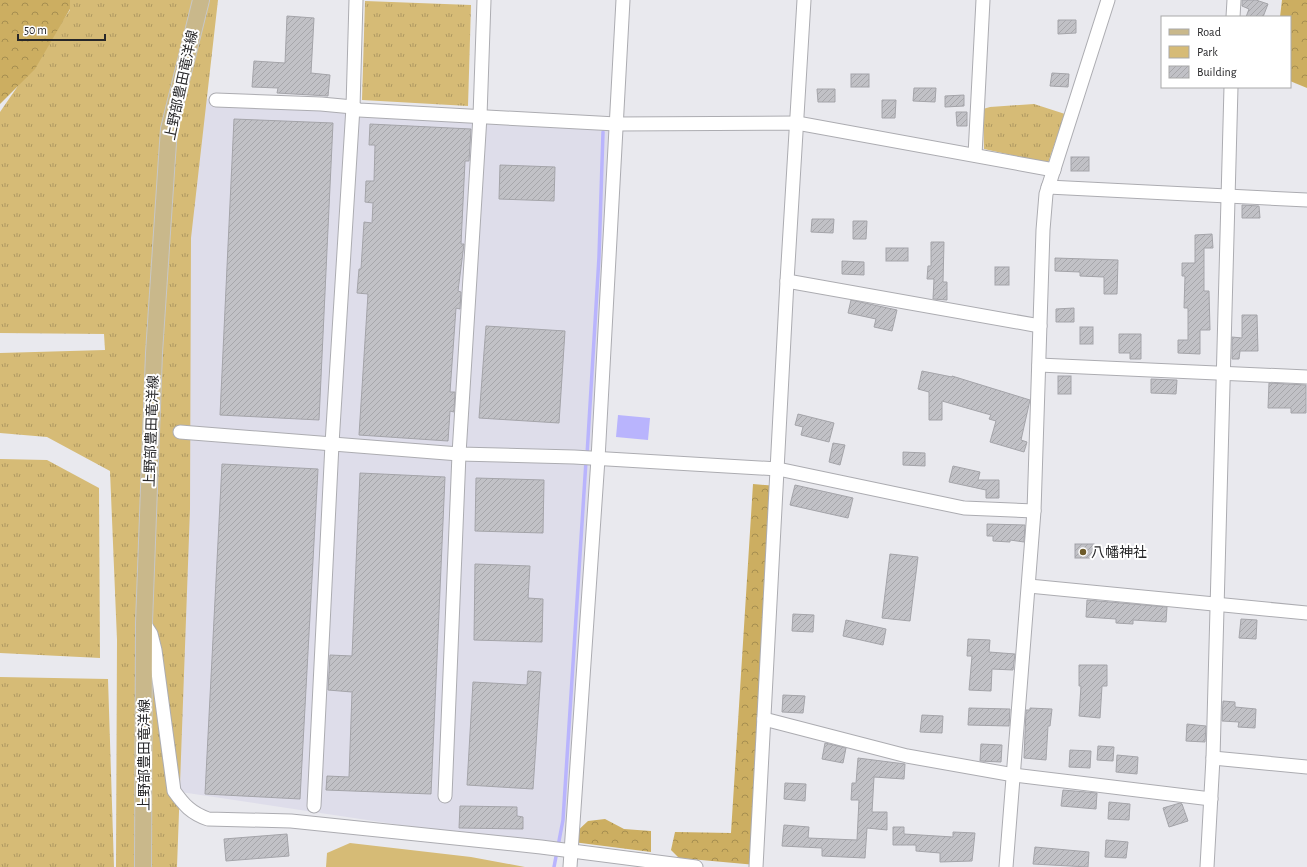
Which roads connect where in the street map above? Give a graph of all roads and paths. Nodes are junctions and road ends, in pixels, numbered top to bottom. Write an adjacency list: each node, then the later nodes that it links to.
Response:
1 (201, 0): 35 (main road, 上野部豊田竜洋線)
2 (356, 0): 12 (street)
3 (484, 0): 13 (street)
4 (624, 0): 15 (street)
5 (804, 0): 14 (street)
6 (983, 0): 16 (street)
7 (1108, 0): 17 (street)
8 (1234, 0): 9 (street)
9 (1233, 16)
10 (1231, 88): 19 (street)
11 (216, 100): 12 (street)
12 (353, 107): 13 (street); 27 (street)
13 (480, 116): 15 (street); 28 (street)
14 (797, 123): 15 (street); 16 (street); 21 (street)
15 (614, 124): 29 (street)
16 (975, 155): 17 (street)
17 (1054, 170): 18 (street)
18 (1048, 187): 19 (street); 22 (street)
19 (1228, 196): 20 (street); 24 (street)
20 (1307, 200)
21 (787, 281): 22 (street); 30 (street)
22 (1040, 326): 23 (street)
23 (1039, 364): 24 (street); 31 (street)
24 (1223, 374): 25 (street); 33 (street)
25 (1307, 377)
26 (180, 432): 27 (street)
27 (332, 444): 28 (street); 42 (street)
28 (459, 454): 29 (street); 40 (street)
29 (596, 459): 30 (street); 43 (street)
30 (778, 469): 31 (street); 36 (street)
31 (1034, 511): 32 (street)
32 (1029, 586): 33 (street); 39 (street)
33 (1217, 604): 34 (street); 37 (street)
34 (1307, 613)
35 (144, 623): 43 (street); 44 (main road, 上野部豊田竜洋線)
36 (764, 719): 39 (street); 47 (street)
37 (1213, 758): 38 (street); 41 (street)
38 (1307, 768)
39 (1014, 775): 41 (street); 48 (street)
40 (445, 796)
41 (1211, 799): 49 (street)
42 (314, 806)
43 (569, 851): 45 (street); 46 (street)
44 (143, 867)
45 (570, 867)
46 (696, 867)
47 (756, 867)
48 (1006, 867)
49 (1207, 867)

